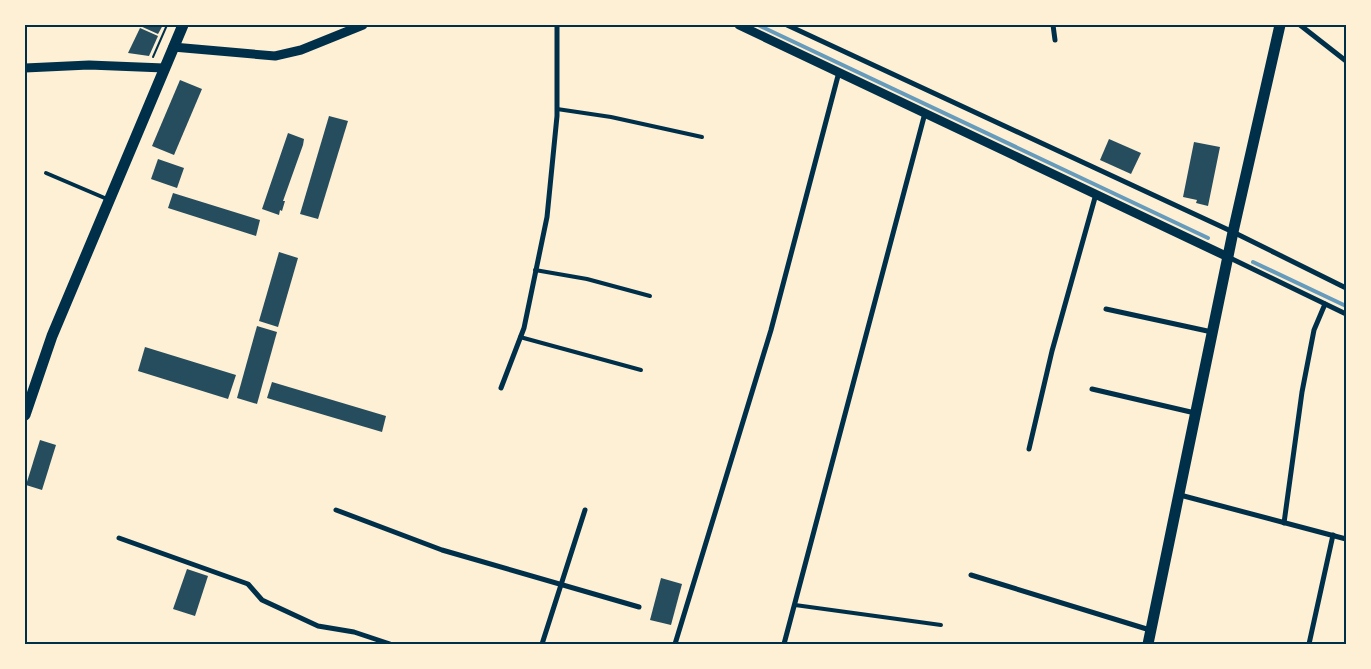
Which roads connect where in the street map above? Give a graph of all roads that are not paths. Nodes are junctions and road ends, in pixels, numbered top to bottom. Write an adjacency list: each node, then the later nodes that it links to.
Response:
1 (183, 25): 10 (main road)
2 (363, 25): 10 (street)
3 (557, 25): 15 (street)
4 (739, 25): 14 (street)
5 (787, 25): 21 (street)
6 (1053, 25): 9 (street)
7 (1280, 25): 21 (main road)
8 (1300, 25): 11 (street)
9 (1055, 40)
10 (174, 47): 13 (main road)
11 (1346, 61)
12 (25, 68): 13 (street)
13 (164, 68): 20 (main road)
14 (839, 72): 16 (street); 52 (street)
15 (557, 109): 17 (lane); 23 (street)
16 (925, 112): 19 (street); 46 (street)
17 (702, 136)
18 (46, 173): 20 (lane)
19 (1096, 194): 22 (street); 36 (street)
20 (109, 200): 35 (main road)
21 (1233, 232): 22 (main road); 24 (street)
22 (1228, 257): 26 (street); 29 (main road)
23 (535, 270): 25 (lane); 30 (street)
24 (1346, 288)
25 (650, 296)
26 (1325, 304): 28 (street); 40 (street)
27 (1106, 309): 29 (street)
28 (1346, 314)
29 (1212, 332): 34 (main road)
30 (520, 337): 31 (lane); 32 (street)
31 (642, 370)
32 (501, 388)
33 (1092, 389): 34 (street)
34 (1196, 413): 37 (main road)
35 (25, 415)
36 (1029, 449)
37 (1179, 495): 40 (street); 49 (main road)
38 (336, 510): 45 (street)
39 (585, 510): 45 (street)
40 (1284, 523): 41 (street)
41 (1333, 535): 43 (street); 55 (street)
42 (119, 538): 50 (street)
43 (1346, 539)
44 (971, 575): 49 (street)
45 (561, 585): 47 (street); 51 (street)
46 (795, 605): 48 (lane); 53 (street)
47 (639, 607)
48 (941, 625)
49 (1151, 630): 54 (main road)
50 (390, 644)
51 (542, 644)
52 (675, 644)
53 (784, 644)
54 (1148, 644)
55 (1309, 644)

